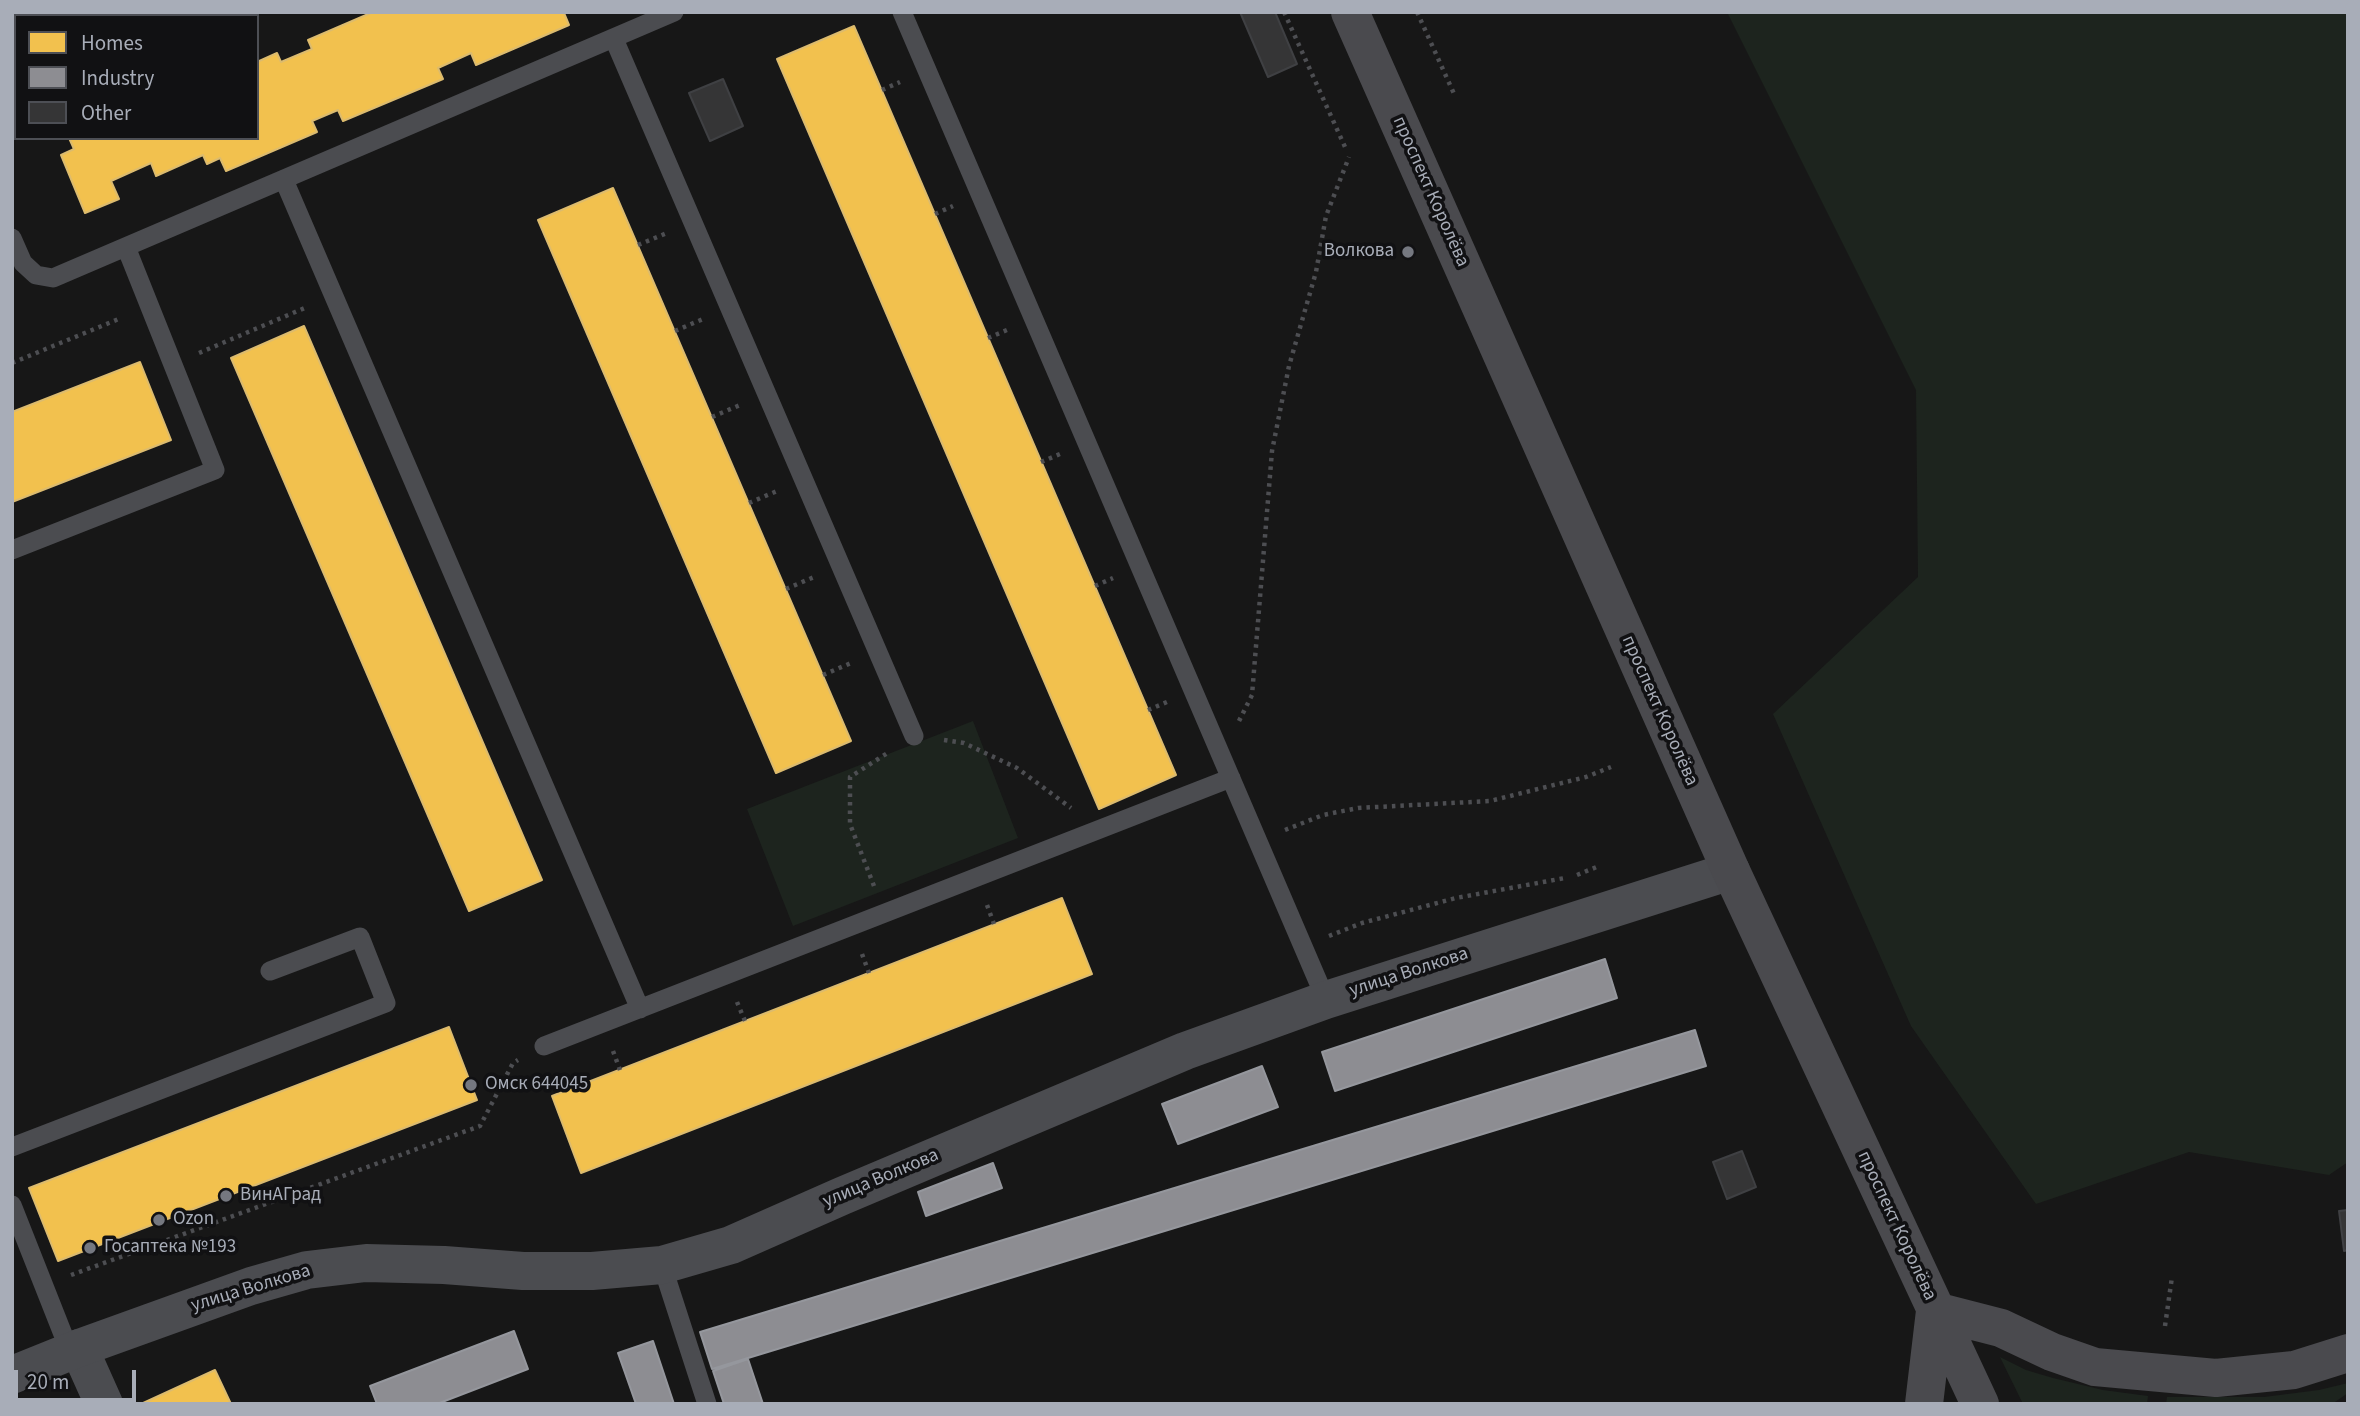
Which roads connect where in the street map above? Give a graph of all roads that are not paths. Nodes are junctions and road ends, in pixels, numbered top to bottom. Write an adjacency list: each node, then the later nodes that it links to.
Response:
1 (902, 12): 10 (lane)
2 (1350, 12): 11 (main road, проспект Королёва)
3 (671, 13): 4 (lane)
4 (614, 38): 5 (lane); 9 (lane)
5 (284, 180): 7 (lane); 14 (lane)
6 (12, 238): 7 (lane)
7 (126, 247): 8 (lane)
8 (12, 550)
9 (914, 736)
10 (1231, 778): 13 (lane); 14 (lane)
11 (1731, 871): 13 (street, улица Волкова); 19 (main road, проспект Королёва)
12 (270, 971): 16 (lane)
13 (1326, 1000): 18 (street, улица Волкова)
14 (640, 1009): 15 (lane)
15 (544, 1046)
16 (12, 1147)
17 (12, 1205): 20 (lane)
18 (662, 1265): 20 (street, улица Волкова); 24 (lane)
19 (1935, 1311): 21 (main road); 25 (main road); 26 (main road, проспект Королёва)
20 (75, 1350): 22 (street, улица Волкова); 23 (street)
21 (2348, 1353)
22 (12, 1375)
23 (104, 1404)
24 (707, 1404)
25 (1924, 1404)
26 (1980, 1404)

